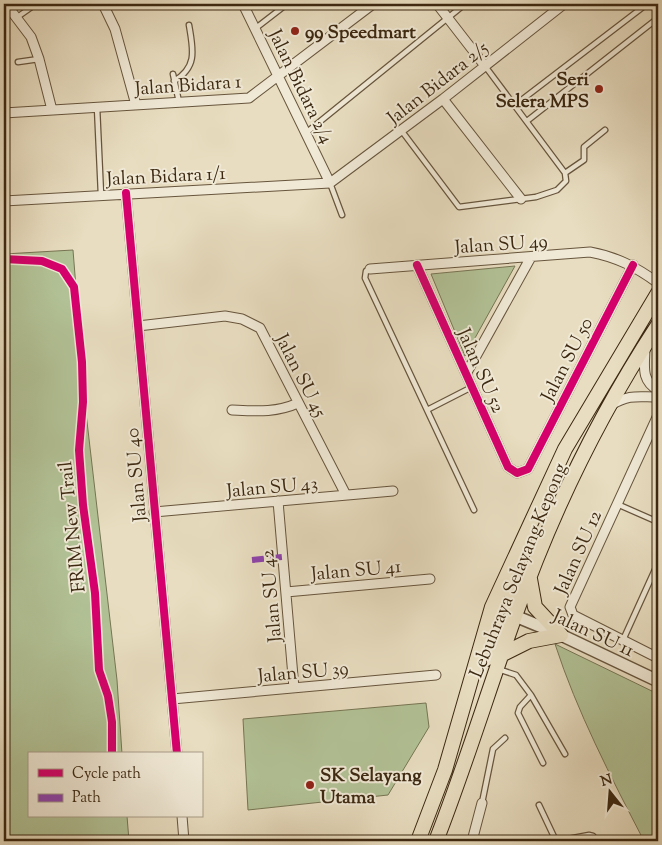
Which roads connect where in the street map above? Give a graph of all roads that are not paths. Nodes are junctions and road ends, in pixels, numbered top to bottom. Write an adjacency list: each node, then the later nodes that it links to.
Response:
1 (6, 4): 12 (street)
2 (36, 4): 12 (lane)
3 (103, 4): 24 (street)
4 (243, 4): 15 (street, Jalan Bidara 2/4)
5 (287, 4): 15 (lane)
6 (373, 4): 20 (street, Jalan Bidara 1)
7 (437, 4): 11 (street)
8 (466, 4): 11 (lane)
9 (564, 4): 18 (street, Jalan Bidara 2/5)
10 (647, 4): 25 (lane)
11 (448, 17): 18 (street); 32 (lane)
12 (16, 18): 16 (street)
13 (658, 18): 29 (lane)
14 (189, 25): 21 (lane)
15 (256, 28): 20 (street, Jalan Bidara 2/4)
16 (39, 60): 17 (lane); 27 (street)
17 (18, 62)
18 (485, 66): 22 (street, Jalan Bidara 2/5); 25 (lane)
19 (173, 74): 21 (lane)
20 (279, 75): 23 (street, Jalan Bidara 1); 32 (street, Jalan Bidara 2/4)
21 (174, 81): 23 (lane)
22 (443, 99): 30 (street, Jalan Bidara 2/5); 37 (street)
23 (179, 102): 24 (street, Jalan Bidara 1)
24 (136, 105): 26 (street, Jalan Bidara 1)
25 (515, 106): 29 (lane)
26 (97, 107): 27 (street, Jalan Bidara 1); 36 (lane)
27 (52, 110): 28 (street, Jalan Bidara 1)
28 (4, 113)
29 (527, 121): 33 (lane)
30 (402, 130): 34 (street, Jalan Bidara 2/5); 37 (lane)
31 (606, 130): 33 (lane)
32 (307, 132): 34 (street, Jalan Bidara 2/4)
33 (565, 174): 37 (lane)
34 (330, 183): 35 (street, Jalan Bidara 1/1); 39 (lane)
35 (126, 193): 36 (street, Jalan Bidara 1/1); 47 (street, Jalan SU 40)
36 (101, 195): 38 (street, Jalan Bidara 1/1)
37 (521, 199)
38 (4, 202)
39 (342, 215)
40 (531, 257): 41 (street, Jalan SU 49); 42 (street, Jalan SU 49); 49 (street)
41 (417, 265): 43 (street, Jalan SU 49); 49 (street, Jalan SU 52)
42 (633, 265): 44 (street, Jalan SU 49); 58 (street, Jalan SU 50)
43 (370, 269): 56 (lane)
44 (658, 283)
45 (658, 293): 66 (main road, Lebuhraya Selayang Kepong)
46 (658, 325): 48 (main road, Lebuhraya Selayang Kepong)
47 (138, 326): 53 (street, Jalan SU 45); 64 (street, Jalan SU 40)
48 (645, 344): 51 (street); 54 (main road, Lebuhraya Selayang Kepong)
49 (466, 374): 50 (street, Jalan SU 52)
50 (472, 387): 56 (lane); 58 (street, Jalan SU 52)
51 (658, 390)
52 (658, 397): 54 (street)
53 (298, 403): 55 (street); 60 (street, Jalan SU 45)
54 (609, 406): 68 (main road, Lebuhraya Selayang Kepong)
55 (232, 410)
56 (427, 410): 63 (lane)
57 (658, 415): 62 (street, Jalan SU 12)
58 (528, 469)
59 (393, 491): 60 (street, Jalan SU 43)
60 (346, 495): 61 (street, Jalan SU 43)
61 (278, 502): 64 (street, Jalan SU 43); 70 (street, Jalan SU 42)
62 (617, 504): 65 (lane); 73 (street, Jalan SU 12)
63 (474, 510)
64 (154, 512): 81 (street, Jalan SU 40)
65 (658, 522)
66 (519, 549): 71 (main road); 83 (main road, Lebuhraya Selayang Kepong)
67 (658, 563): 73 (lane)
68 (530, 578): 71 (main road, Lebuhraya Selayang Kepong); 72 (main road)
69 (430, 579): 70 (street, Jalan SU 41)
70 (286, 592): 79 (street, Jalan SU 42)
71 (515, 616): 72 (street, Jalan SU 11); 74 (main road, Lebuhraya Selayang Kepong); 83 (main road)
72 (561, 635): 74 (main road); 78 (street, Jalan SU 11)
73 (623, 640): 75 (street, Jalan SU 12)
74 (503, 654): 76 (main road, Lebuhraya Selayang Kepong)
75 (658, 658)
76 (497, 669): 80 (lane); 92 (main road, Lebuhraya Selayang Kepong)
77 (436, 675): 79 (street, Jalan SU 39)
78 (658, 681)
79 (294, 688): 81 (street, Jalan SU 39)
80 (531, 695): 85 (lane); 86 (lane)
81 (172, 699): 84 (street, Jalan SU 40)
82 (505, 738): 87 (lane)
83 (450, 751): 90 (main road, Lebuhraya Selayang Kepong)
84 (177, 752)
85 (565, 754)
86 (544, 763)
87 (482, 803): 93 (street)
88 (539, 805): 94 (lane)
89 (182, 818): 91 (street)
90 (418, 839)
91 (184, 841)
92 (436, 841)
93 (472, 841)
94 (557, 841): 95 (lane)
95 (597, 841)

